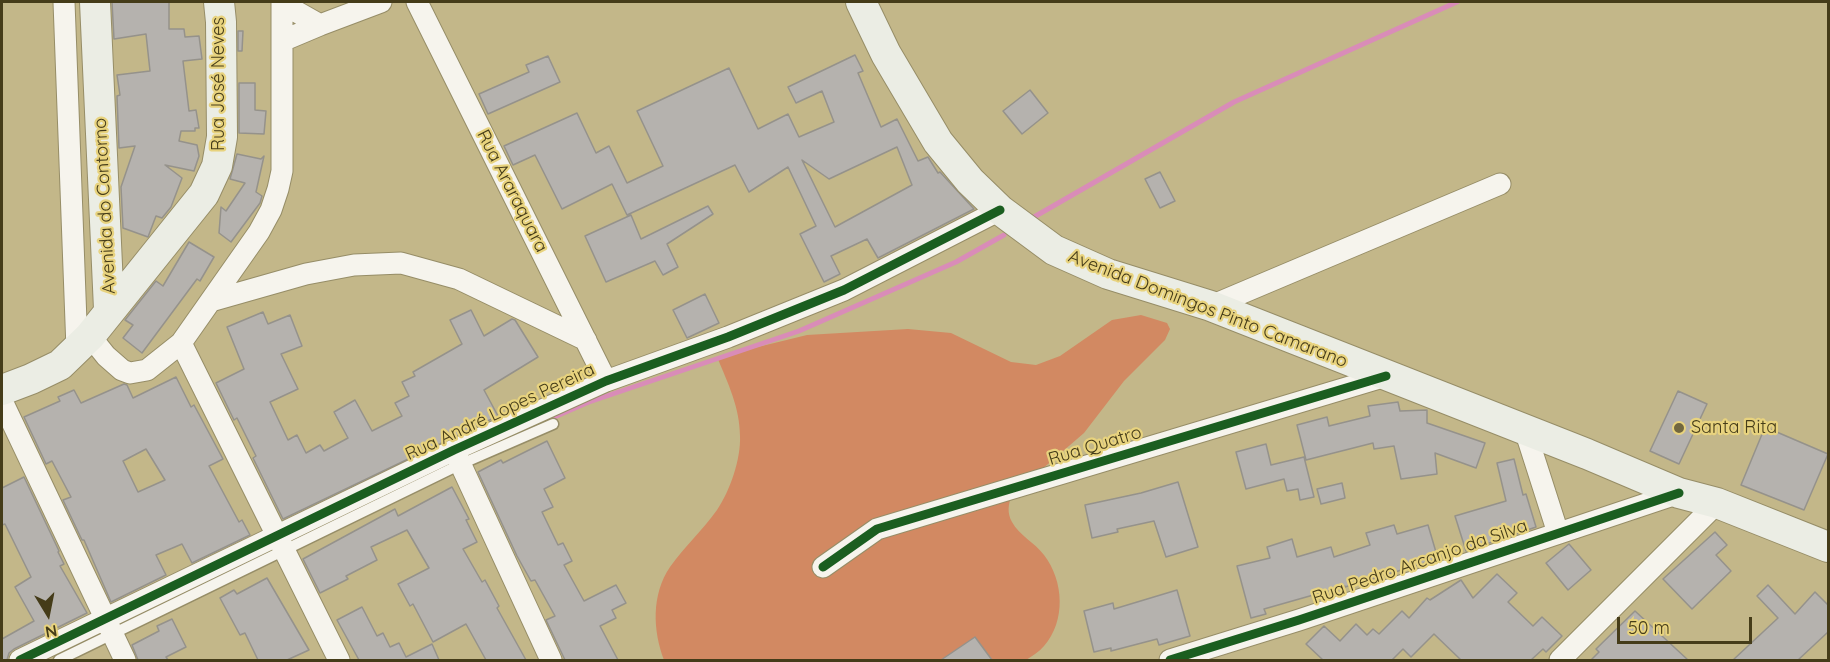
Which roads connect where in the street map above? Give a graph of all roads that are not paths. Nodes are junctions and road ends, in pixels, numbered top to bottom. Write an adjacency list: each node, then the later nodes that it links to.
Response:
1 (64, 2): 16 (street)
2 (95, 2): 14 (main road, Avenida do Contorno)
3 (219, 2): 14 (main road, Rua José Neves)
4 (283, 2): 8 (street); 9 (street)
5 (381, 2): 8 (street)
6 (417, 2): 15 (street, Rua Araraquara)
7 (861, 2): 11 (main road, Avenida Domingos Pinto Camarano)
8 (320, 25): 9 (street)
9 (282, 41): 12 (street)
10 (1500, 184): 13 (street)
11 (1000, 210): 13 (main road, Avenida Domingos Pinto Camarano); 19 (street, Rua André Lopes Pereira)
12 (211, 301): 15 (street); 17 (street)
13 (1211, 306): 18 (main road, Avenida Domingos Pinto Camarano)
14 (110, 309): 16 (main road, Avenida do Contorno)
15 (586, 340): 19 (street, Rua Araraquara)
16 (83, 342): 17 (street); 20 (main road, Avenida do Contorno)
17 (181, 343): 28 (street)
18 (1386, 376): 23 (main road, Avenida Domingos Pinto Camarano); 30 (street, Rua Quatro)
19 (606, 381): 24 (street, Rua André Lopes Pereira)
20 (2, 390)
21 (2, 401): 31 (street)
22 (553, 424): 24 (lane, Rua André Lopes Pereira)
23 (1525, 430): 25 (main road, Avenida Domingos Pinto Camarano); 27 (street)
24 (458, 457): 28 (street, Rua André Lopes Pereira); 36 (street)
25 (1679, 493): 26 (main road, Avenida Domingos Pinto Camarano); 27 (street, Rua Pedro Arcanjo da Silva)
26 (1717, 503): 29 (main road, Avenida Domingos Pinto Camarano); 38 (street)
27 (1557, 533): 37 (street, Rua Pedro Arcanjo da Silva)
28 (281, 543): 31 (street, Rua André Lopes Pereira); 35 (street)
29 (1828, 547)
30 (823, 567)
31 (109, 627): 32 (street, Rua André Lopes Pereira); 33 (lane, Rua André Lopes Pereira); 34 (street)
32 (21, 660)
33 (58, 660)
34 (125, 660)
35 (339, 660)
36 (551, 660)
37 (1173, 660)
38 (1560, 660)

